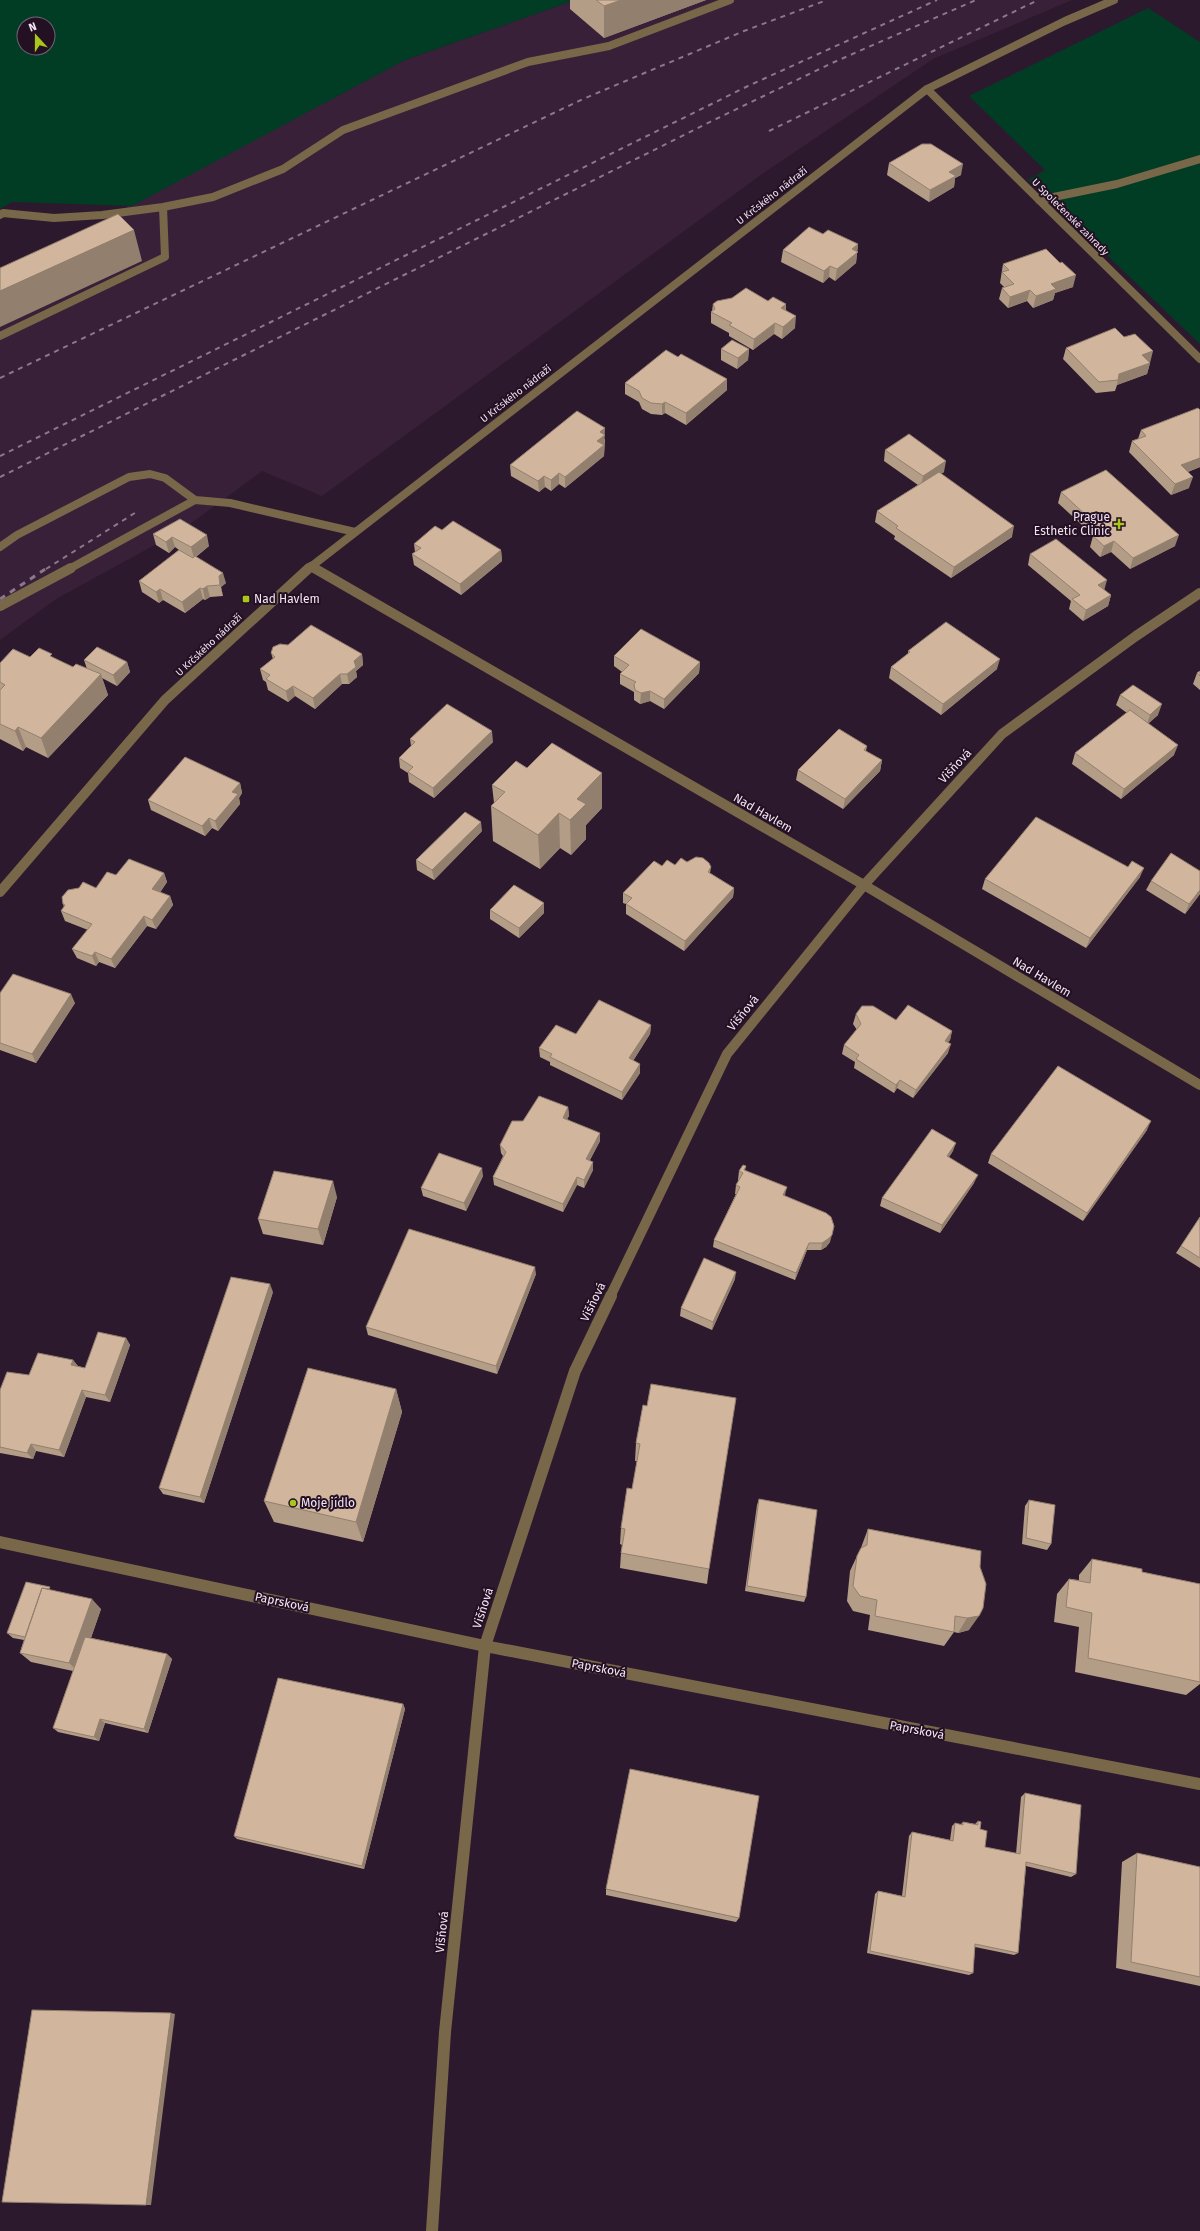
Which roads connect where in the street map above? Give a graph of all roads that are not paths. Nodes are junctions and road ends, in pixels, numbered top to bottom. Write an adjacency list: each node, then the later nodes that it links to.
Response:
1 (730, 0): 6 (street)
2 (1114, 0): 3 (street, U Krčského nádraží)
3 (927, 89): 5 (street, U Společenské zahrady); 11 (street, U Krčského nádraží)
4 (1200, 159): 5 (street)
5 (1039, 200): 9 (street, U Společenské zahrady)
6 (163, 207): 7 (street); 8 (street)
7 (2, 214)
8 (0, 336)
9 (1200, 359)
10 (195, 500): 11 (street); 12 (street); 15 (street)
11 (355, 532): 13 (street, U Krčského nádraží)
12 (0, 547)
13 (311, 566): 16 (street, Nad Havlem); 17 (street, U Krčského nádraží)
14 (1200, 593): 16 (street, Višňová)
15 (0, 606)
16 (864, 885): 18 (street, Nad Havlem); 20 (street, Višňová)
17 (0, 892)
18 (1200, 1085)
19 (0, 1542): 20 (street, Paprsková)
20 (485, 1646): 21 (street, Paprsková); 22 (street, Višňová)
21 (1200, 1784)
22 (432, 2231)

